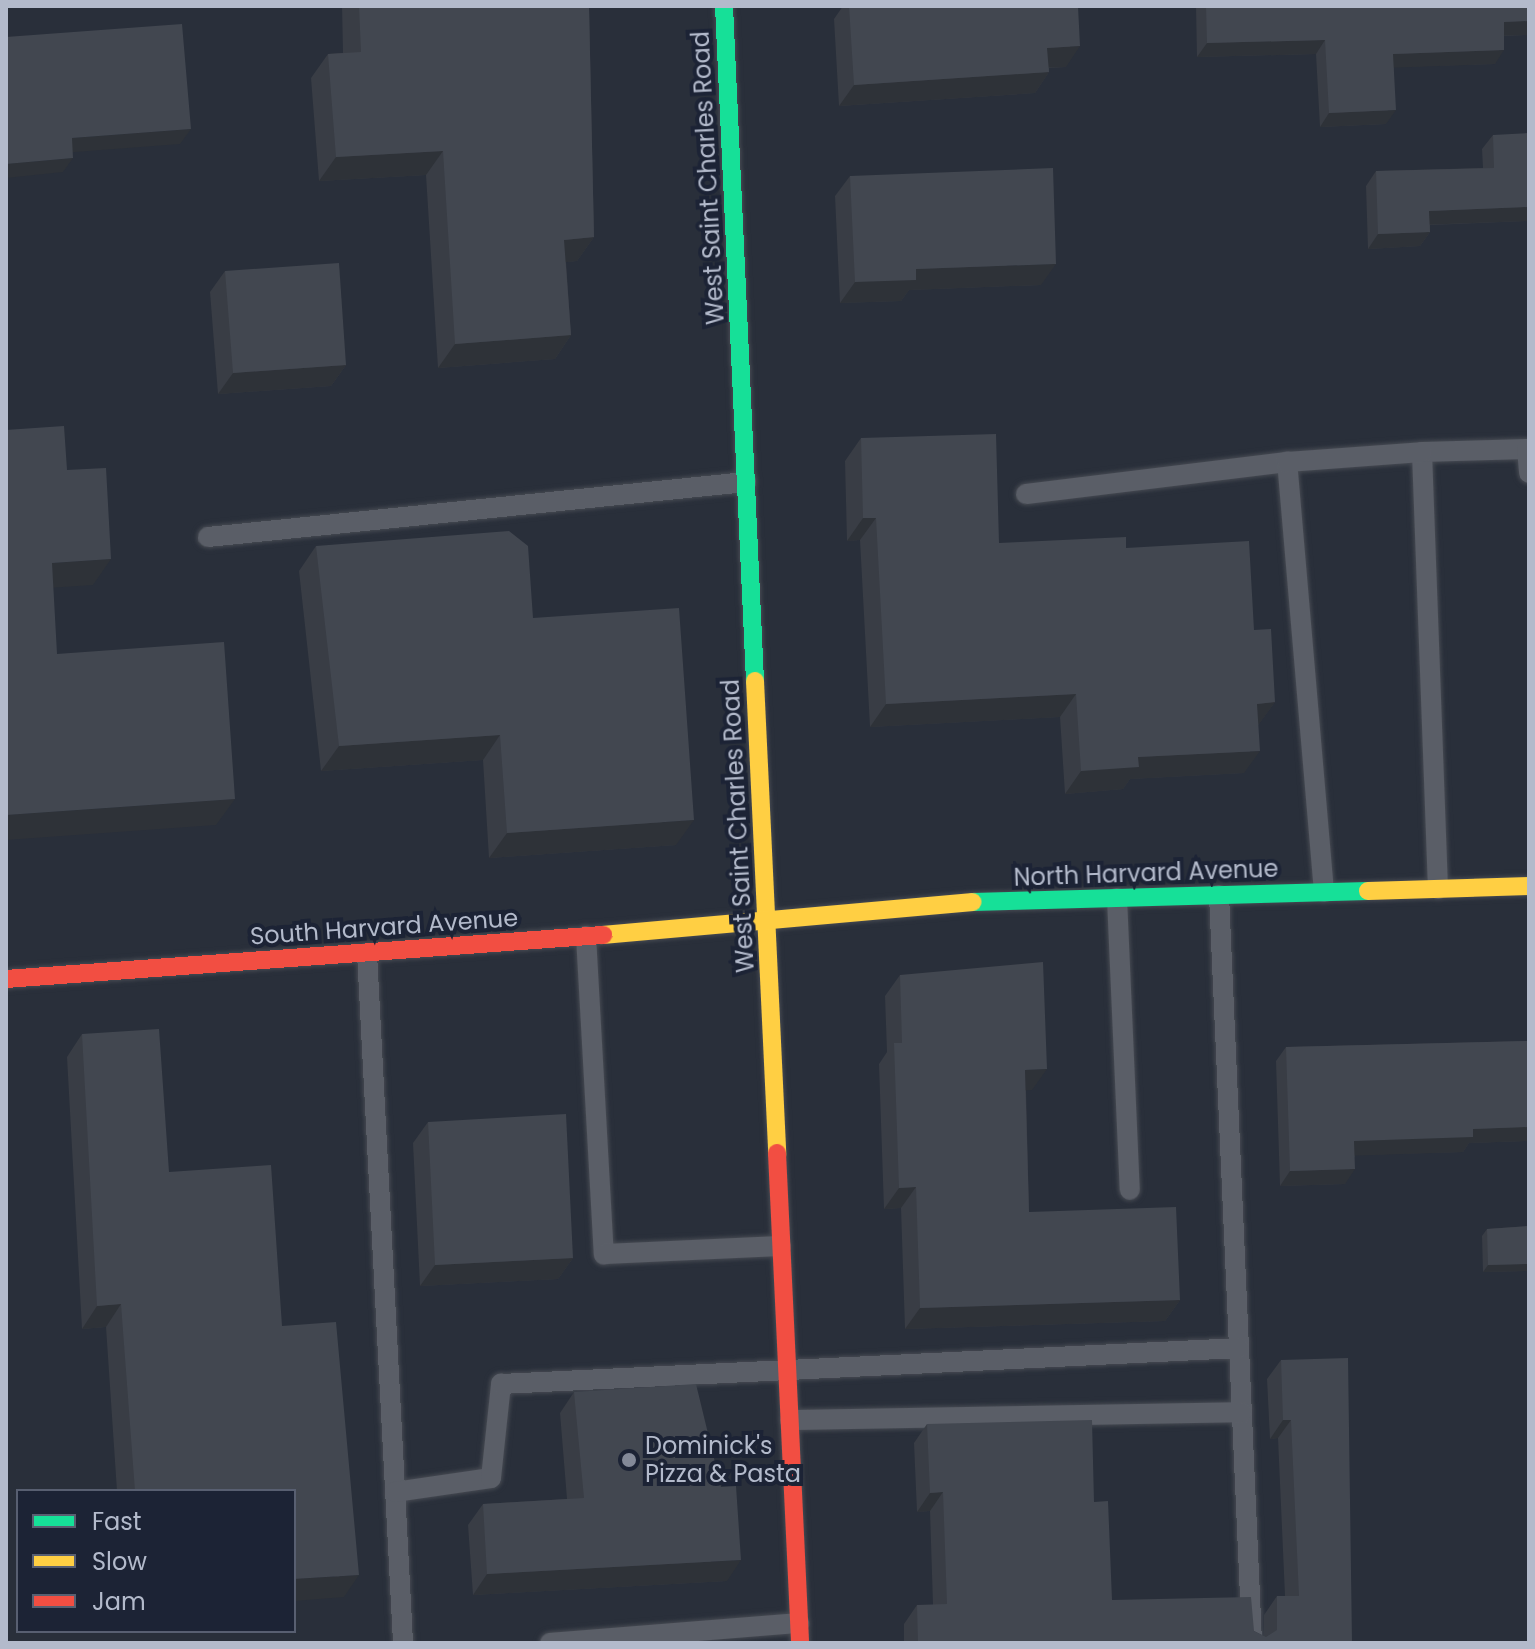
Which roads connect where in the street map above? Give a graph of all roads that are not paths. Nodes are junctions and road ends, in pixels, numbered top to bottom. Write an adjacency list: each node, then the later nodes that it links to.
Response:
1 (724, 6): 5 (main road, West Saint Charles Road)
2 (1422, 452): 3 (lane); 4 (lane); 9 (lane)
3 (1287, 462): 6 (lane); 10 (lane)
4 (1529, 473)
5 (746, 482): 7 (lane); 13 (main road, West Saint Charles Road)
6 (1026, 494)
7 (208, 537)
8 (1529, 886): 9 (main road, North Harvard Avenue)
9 (1438, 889): 10 (main road, North Harvard Avenue)
10 (1324, 892): 11 (main road, North Harvard Avenue)
11 (1219, 895): 12 (main road, North Harvard Avenue); 19 (lane)
12 (1117, 898): 13 (main road, North Harvard Avenue); 17 (lane)
13 (766, 919): 14 (main road, South Harvard Avenue); 18 (main road, West Saint Charles Road)
14 (586, 936): 15 (main road, South Harvard Avenue); 18 (lane)
15 (367, 953): 16 (main road, South Harvard Avenue); 23 (lane)
16 (6, 979)
17 (1130, 1190)
18 (781, 1246): 20 (main road, West Saint Charles Road)
19 (1239, 1348): 20 (lane); 21 (lane)
20 (787, 1365): 22 (main road, West Saint Charles Road); 23 (lane)
21 (1242, 1412): 22 (lane); 27 (lane)
22 (790, 1420): 24 (main road, West Saint Charles Road)
23 (395, 1492): 25 (lane)
24 (800, 1633): 26 (lane)
25 (403, 1643)
26 (550, 1643)
27 (1252, 1643)

